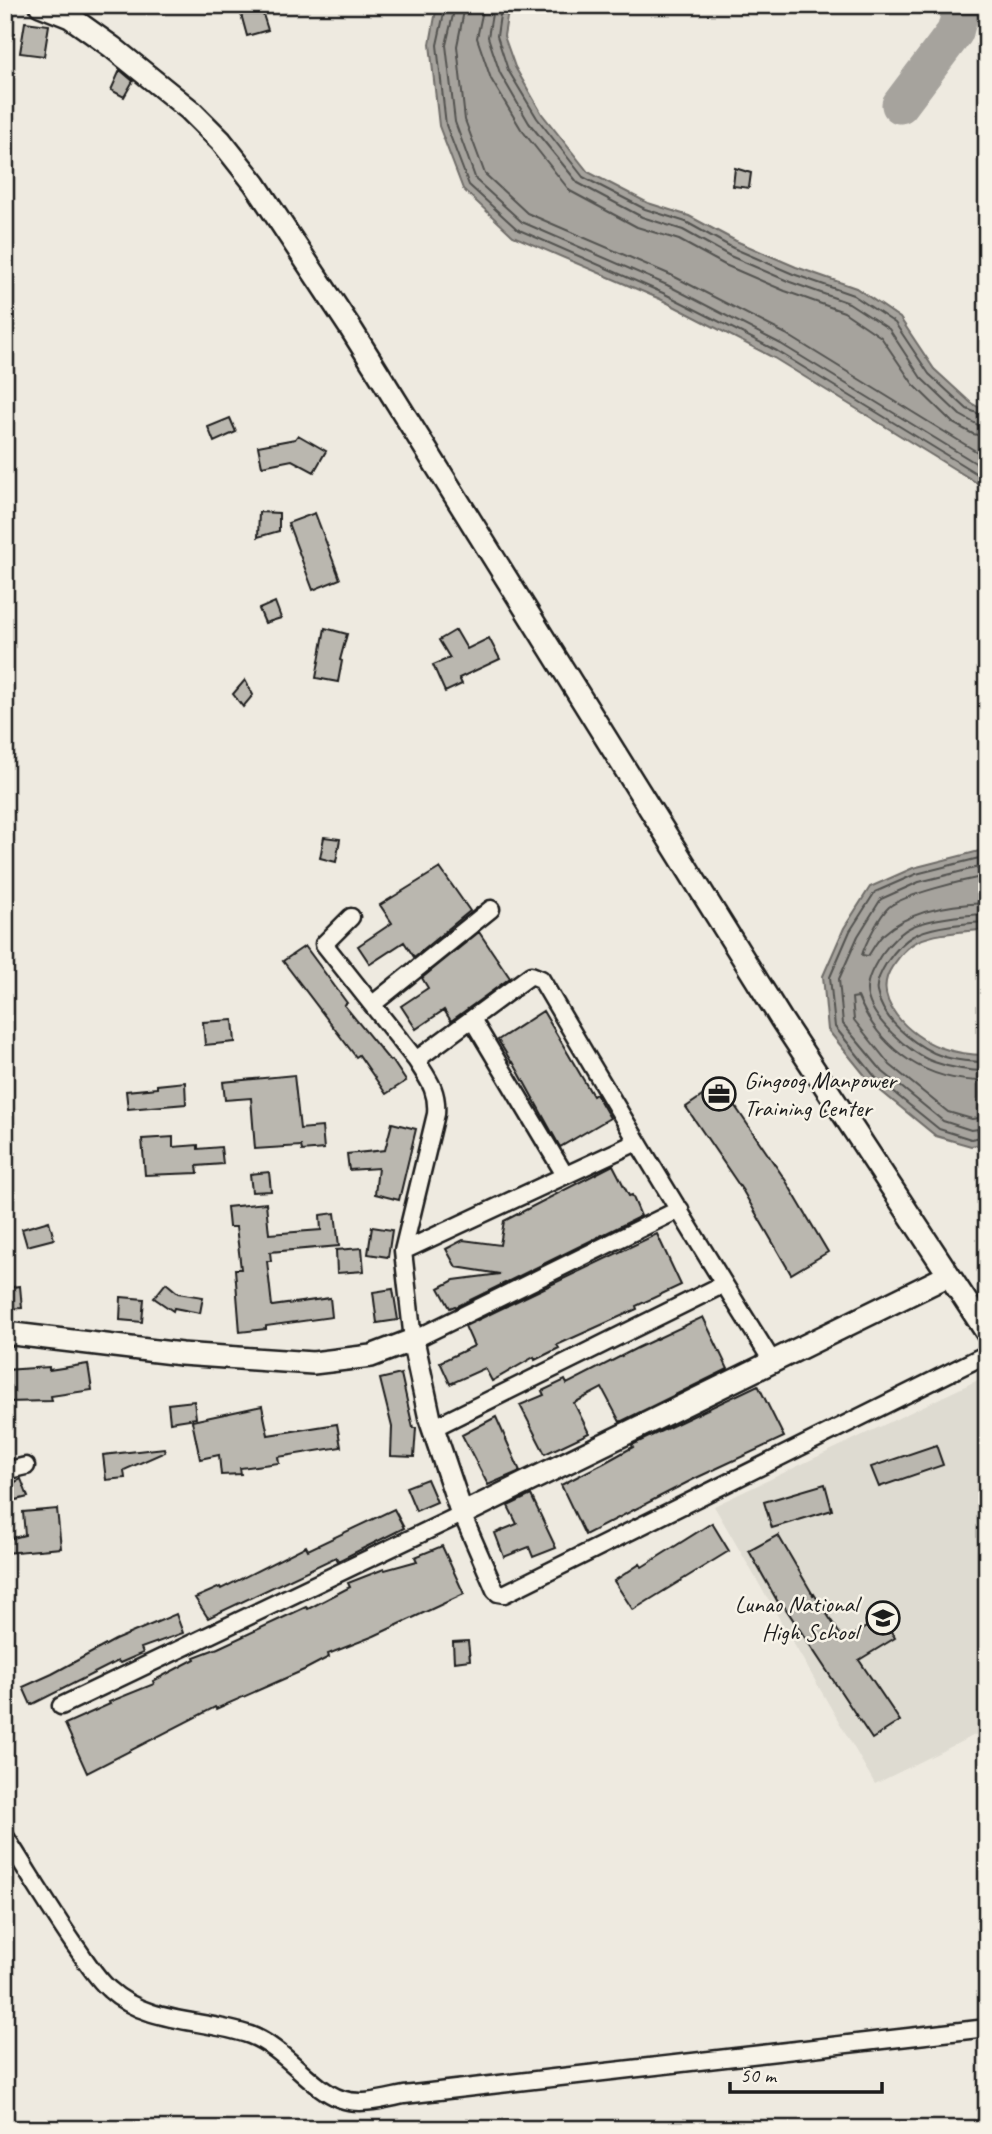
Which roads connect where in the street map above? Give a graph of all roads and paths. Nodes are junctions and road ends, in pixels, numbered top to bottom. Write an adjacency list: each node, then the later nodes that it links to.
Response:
1 (40, 5): 2 (street)
2 (70, 11): 12 (street)
3 (491, 909): 5 (street)
4 (351, 917): 5 (street)
5 (373, 1004): 7 (street)
6 (472, 1019): 7 (street); 8 (street); 9 (street)
7 (416, 1060): 11 (street)
8 (637, 1142): 9 (street); 10 (street)
9 (565, 1175): 11 (street)
10 (680, 1209): 13 (street); 16 (street)
11 (403, 1251): 16 (street)
12 (947, 1276): 15 (street); 18 (street)
13 (724, 1284): 18 (street); 19 (street)
14 (5, 1333): 16 (street)
15 (987, 1334)
16 (413, 1340): 19 (street)
17 (987, 1354): 22 (street)
18 (772, 1361): 22 (street)
19 (433, 1428): 22 (street)
20 (26, 1466): 21 (street)
21 (5, 1471)
22 (462, 1514): 23 (street)
23 (61, 1706)
24 (5, 1836): 25 (street)
25 (987, 2028)

